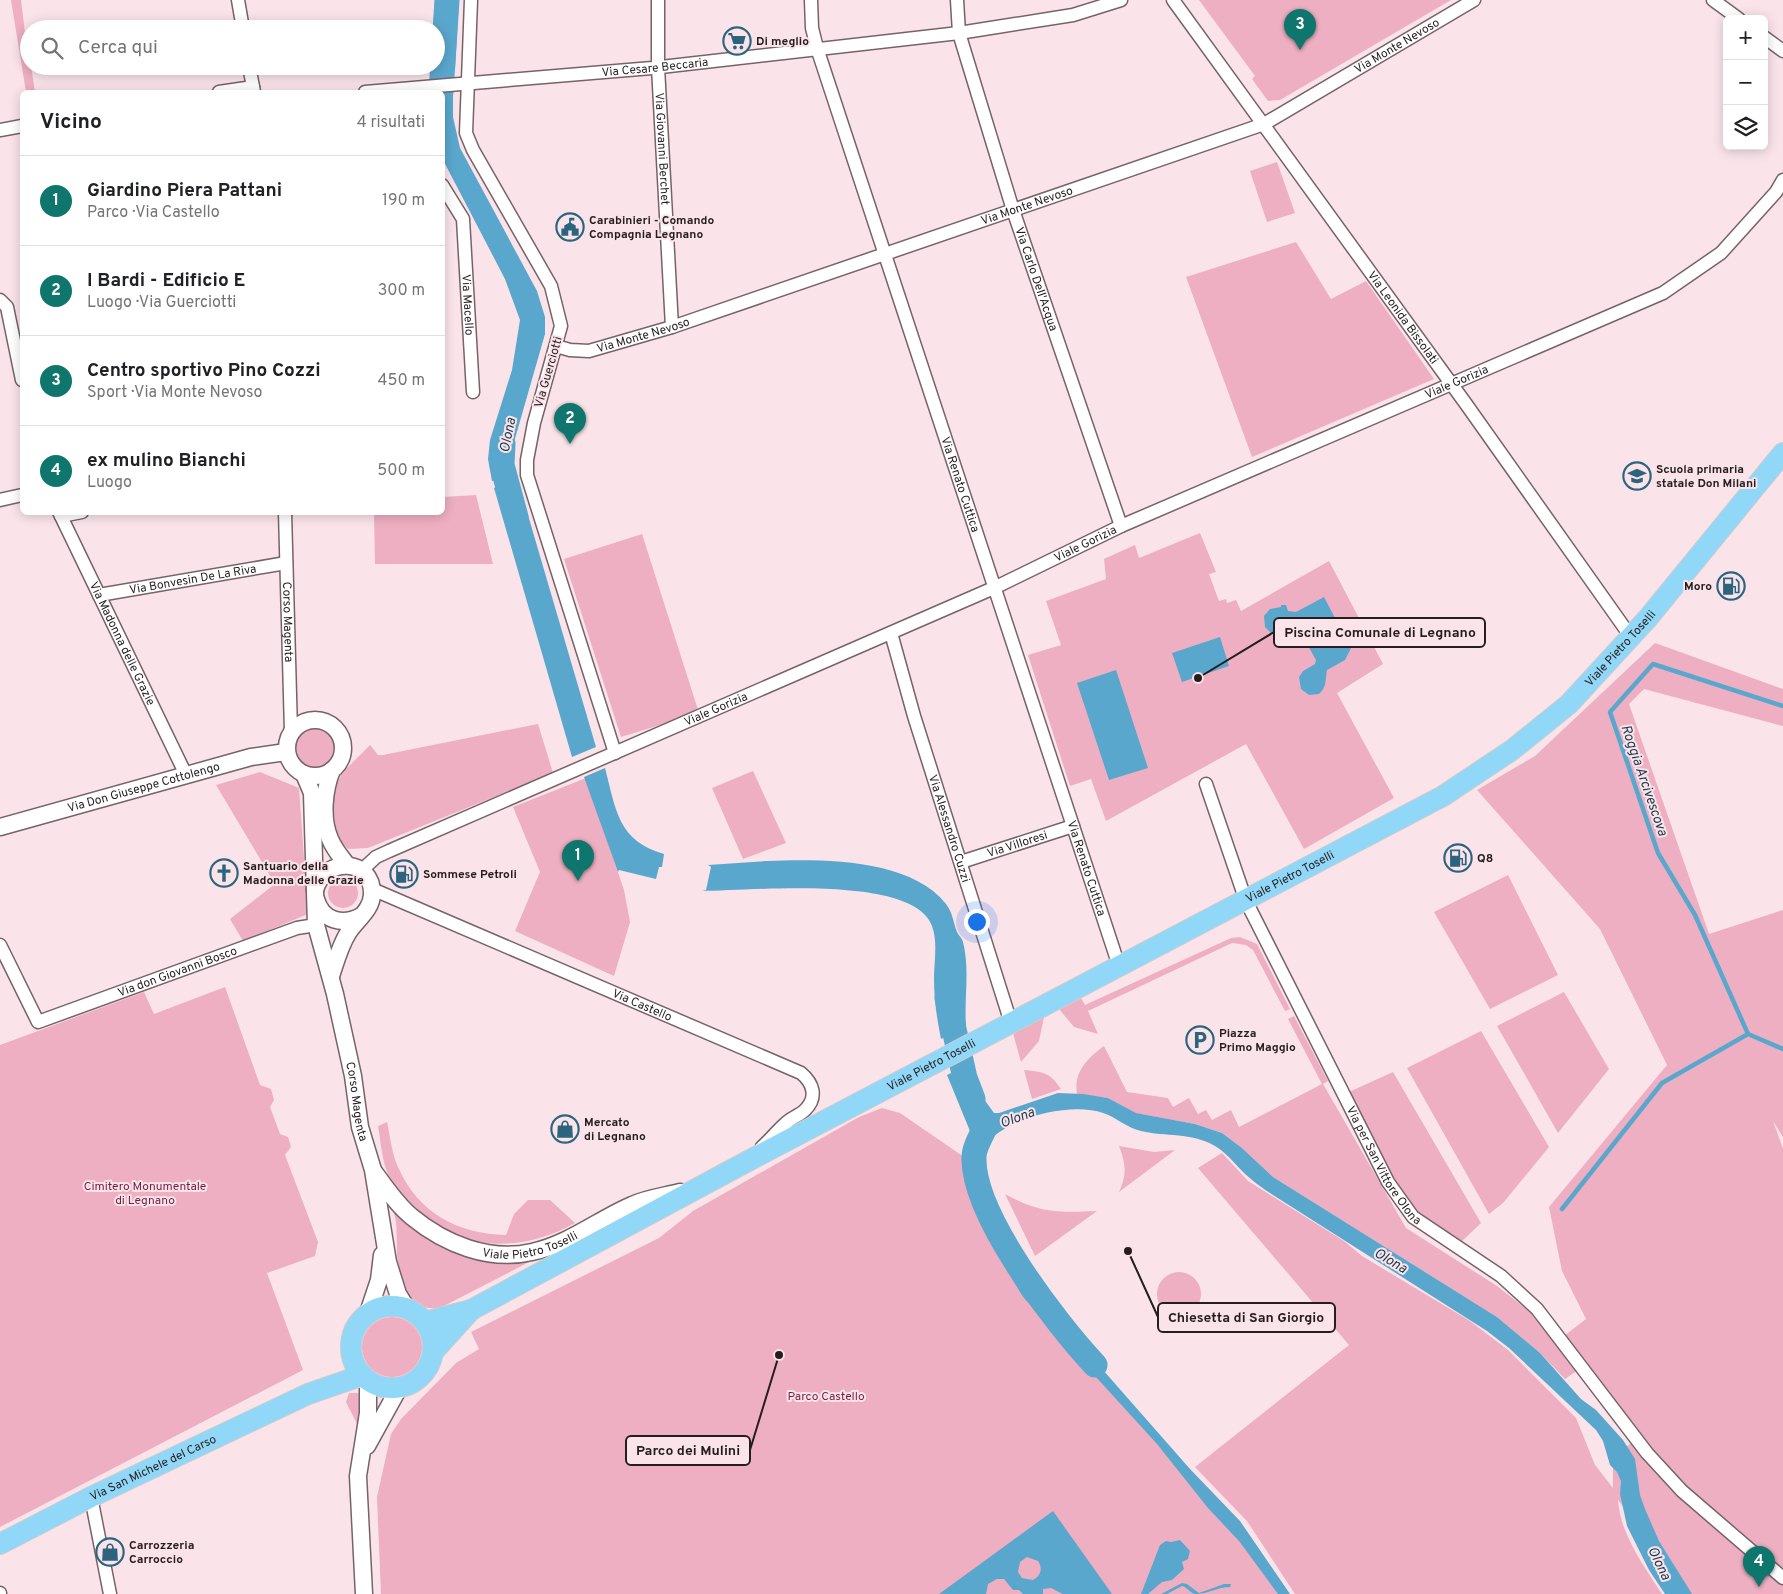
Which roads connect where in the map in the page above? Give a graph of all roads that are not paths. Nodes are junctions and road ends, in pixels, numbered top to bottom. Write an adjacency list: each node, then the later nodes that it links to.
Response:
1 (238, 0): 11 (street)
2 (471, 0): 18 (street, Via Guerciotti)
3 (658, 0): 16 (street, Via Giovanni Berchet)
4 (811, 0): 14 (street, Via Renato Cuttica)
5 (957, 0): 12 (street, Via Carlo Dell'Acqua)
6 (1121, 0): 12 (street, Via Cesare Beccaria)
7 (1173, 0): 22 (street, Via Leonida Bissolati)
8 (1474, 0): 22 (street, Via Monte Nevoso)
9 (1714, 0): 10 (street)
10 (1734, 15)
11 (241, 20)
12 (959, 34): 14 (street, Via Cesare Beccaria); 27 (street, Via Carlo Dell'Acqua)
13 (1768, 40): 15 (street)
14 (817, 48): 16 (street, Via Cesare Beccaria); 28 (street, Via Renato Cuttica)
15 (1783, 51)
16 (658, 67): 18 (street, Via Cesare Beccaria); 30 (street, Via Giovanni Berchet)
17 (250, 75): 20 (street)
18 (463, 83): 19 (street, Via Cesare Beccaria); 31 (street, Via Guerciotti)
19 (426, 88): 21 (street, Via Cesare Beccaria)
20 (253, 90)
21 (405, 90)
22 (1264, 124): 27 (street, Via Monte Nevoso); 33 (street, Via Leonida Bissolati)
23 (20, 126): 24 (street)
24 (0, 130)
25 (1783, 180): 33 (street, Viale Gorizia)
26 (445, 190): 34 (street, Via Macello)
27 (1013, 210): 28 (street, Via Monte Nevoso); 40 (street, Via Carlo Dell'Acqua)
28 (886, 254): 30 (street, Via Monte Nevoso); 42 (street, Via Renato Cuttica)
29 (0, 300): 32 (street)
30 (672, 326): 31 (street, Via Monte Nevoso)
31 (556, 346): 48 (street, Via Guerciotti)
32 (20, 370)
33 (1453, 385): 40 (street, Viale Gorizia); 45 (street, Via Leonida Bissolati)
34 (472, 392)
35 (1783, 452): 45 (main road, Viale Pietro Toselli)
36 (20, 495): 37 (street)
37 (0, 500)
38 (60, 515): 43 (street, Via Madonna delle Grazie)
39 (285, 515): 41 (street, Corso Magenta)
40 (1121, 526): 42 (street, Viale Gorizia)
41 (286, 563): 43 (street, Via Bonvesin De La Riva); 46 (street, Corso Magenta)
42 (996, 587): 44 (street, Viale Gorizia); 53 (street, Via Renato Cuttica)
43 (99, 595): 51 (street, Via Madonna delle Grazie)
44 (891, 633): 48 (street, Viale Gorizia); 55 (street, Via Alessandro Cuzzi)
45 (1631, 637): 59 (main road, Viale Pietro Toselli)
46 (291, 732): 47 (street, Corso Magenta); 49 (street)
47 (286, 752): 50 (street, Corso Magenta); 51 (street, Via Don Giuseppe Cottolengo)
48 (615, 753): 56 (street, Viale Gorizia)
49 (332, 770): 50 (street); 56 (street)
50 (304, 774): 58 (street, Corso Magenta)
51 (186, 775): 54 (street, Via Don Giuseppe Cottolengo)
52 (1206, 784): 59 (street, Via per San Vittore Olona)
53 (1072, 826): 55 (street, Via Villoresi); 63 (street, Via Renato Cuttica)
54 (0, 827)
55 (961, 862): 65 (street, Via Alessandro Cuzzi)
56 (354, 868): 57 (street); 58 (street)
57 (372, 889): 60 (street, Corso Magenta); 66 (street, Via Castello)
58 (315, 894): 60 (street); 61 (street, Corso Magenta)
59 (1246, 901): 63 (main road, Viale Pietro Toselli); 82 (street, Via per San Vittore Olona)
60 (361, 916): 64 (street, Corso Magenta)
61 (316, 925): 62 (street, Via don Giovanni Bosco); 64 (street, Corso Magenta)
62 (0, 945)
63 (1119, 966): 65 (main road, Viale Pietro Toselli)
64 (331, 976): 67 (street, Corso Magenta)
65 (1011, 1023): 66 (main road, Viale Pietro Toselli)
66 (748, 1161): 68 (main road, Viale Pietro Toselli)
67 (373, 1170): 68 (street, Viale Pietro Toselli); 69 (street, Corso Magenta)
68 (707, 1185): 71 (main road, Viale Pietro Toselli)
69 (382, 1226): 70 (street, Corso Magenta); 72 (street, Corso Magenta)
70 (408, 1310): 72 (main road); 73 (main road)
71 (471, 1310): 73 (main road, Viale Pietro Toselli); 74 (main road, Viale Pietro Toselli)
72 (367, 1316): 75 (main road)
73 (424, 1322): 74 (main road)
74 (433, 1352): 77 (main road)
75 (352, 1353): 76 (main road); 78 (main road, Via San Michele del Carso)
76 (366, 1378): 77 (main road); 78 (main road, Via San Michele del Carso); 79 (street)
77 (398, 1388): 79 (street)
78 (308, 1394): 80 (main road, Via San Michele del Carso)
79 (360, 1458): 84 (street)
80 (91, 1497): 81 (main road, Via San Michele del Carso); 83 (street)
81 (0, 1544)
82 (1783, 1578)
83 (110, 1594)
84 (364, 1594)

